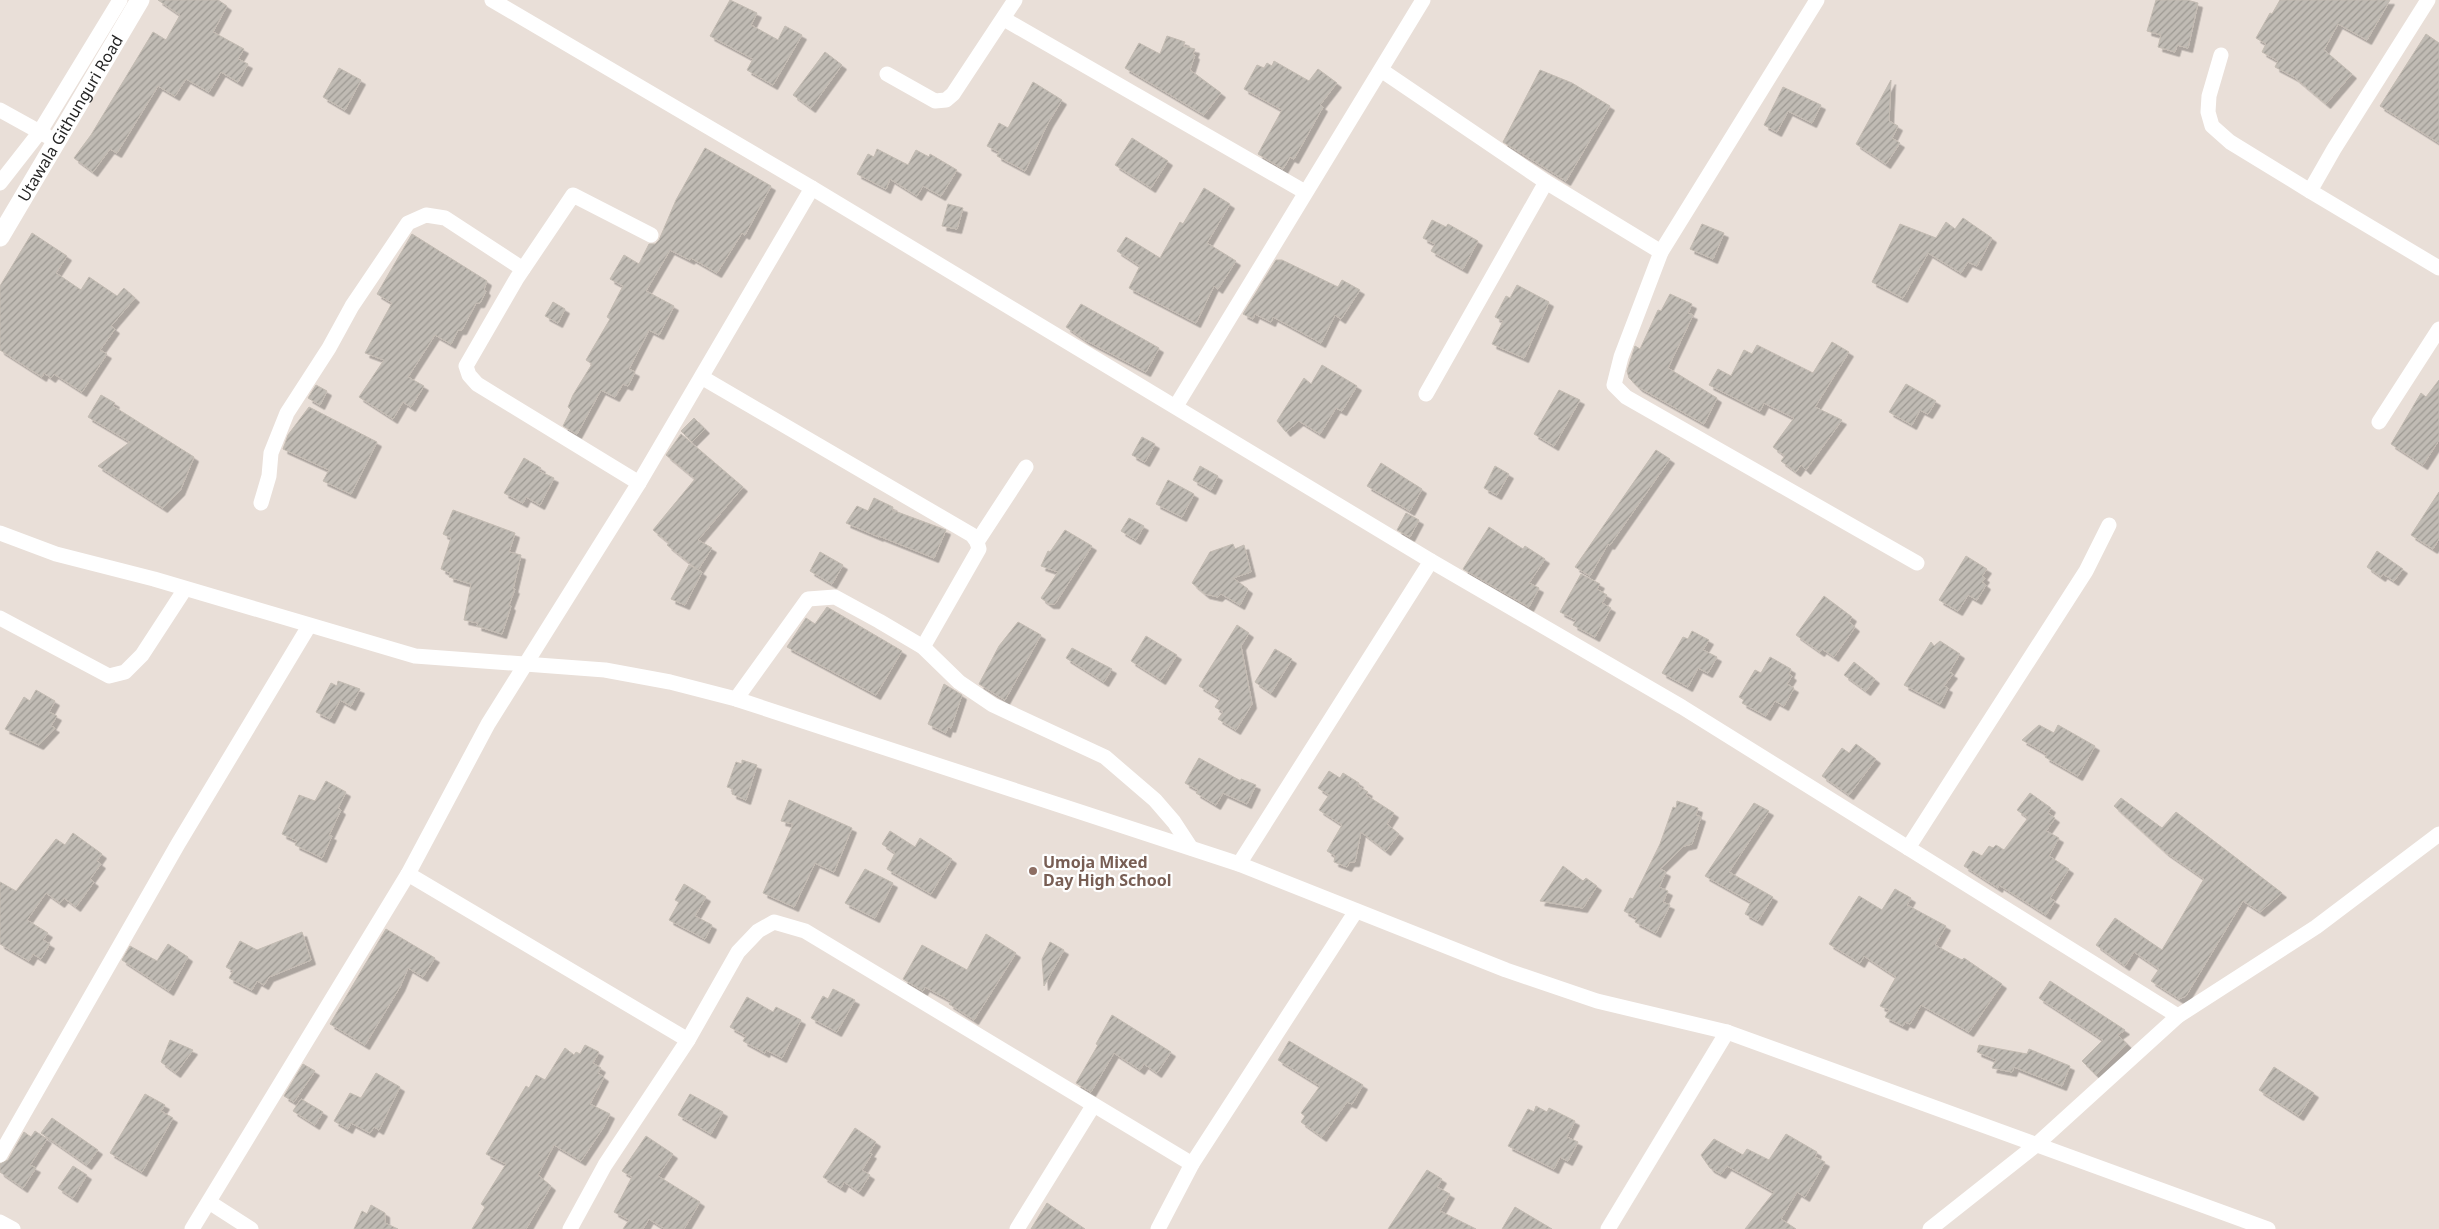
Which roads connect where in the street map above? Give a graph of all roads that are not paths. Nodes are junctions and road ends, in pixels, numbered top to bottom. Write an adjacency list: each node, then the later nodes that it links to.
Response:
1 (120, 0): 13 (street)
2 (140, 0): 14 (street, Utawala Githunguri Road)
3 (492, 0): 17 (street)
4 (1015, 0): 8 (street)
5 (1423, 0): 10 (street)
6 (1817, 0): 22 (street)
7 (2428, 0): 18 (street)
8 (1004, 19): 11 (street); 19 (street)
9 (2221, 55): 18 (street)
10 (1381, 70): 15 (street); 19 (street)
11 (887, 74)
12 (0, 110): 13 (street)
13 (39, 132): 14 (street); 16 (street)
14 (58, 141): 21 (street, Utawala Githunguri Road)
15 (1546, 182): 22 (street); 27 (street)
16 (0, 183)
17 (812, 188): 26 (street); 28 (street)
18 (2310, 191): 23 (street)
19 (1305, 192): 28 (street)
20 (652, 235): 24 (street)
21 (0, 237)
22 (1661, 252): 37 (street)
23 (2439, 268)
24 (523, 270): 31 (street); 32 (street)
25 (2439, 329): 29 (street)
26 (703, 378): 31 (street); 35 (street)
27 (1426, 394)
28 (1176, 406): 36 (street)
29 (2379, 422)
30 (1026, 468): 35 (street)
31 (639, 483): 42 (street)
32 (262, 503)
33 (2109, 525): 46 (street)
34 (0, 533): 38 (street)
35 (977, 542): 41 (street)
36 (1431, 561): 46 (street); 47 (street)
37 (1917, 562)
38 (185, 589): 39 (street); 40 (street)
39 (0, 618)
40 (309, 626): 42 (street); 55 (street)
41 (923, 647): 43 (street); 45 (street)
42 (525, 663): 43 (street); 48 (street)
43 (736, 699): 45 (street)
44 (2439, 834): 50 (street)
45 (1191, 848): 47 (street)
46 (1908, 848): 50 (street)
47 (1239, 864): 49 (street)
48 (408, 874): 52 (street); 57 (street)
49 (1356, 911): 51 (street); 56 (street)
50 (2178, 1016): 54 (street)
51 (1727, 1032): 54 (street); 65 (street)
52 (688, 1040): 53 (street); 62 (street)
53 (1093, 1106): 56 (street); 63 (street)
54 (2036, 1145): 66 (street); 67 (street)
55 (0, 1155)
56 (1192, 1164): 64 (street)
57 (209, 1202): 60 (street); 61 (street)
58 (0, 1222): 59 (street)
59 (13, 1229)
60 (192, 1229)
61 (251, 1229)
62 (570, 1229)
63 (1017, 1229)
64 (1158, 1229)
65 (1608, 1229)
66 (1930, 1229)
67 (2268, 1229)

